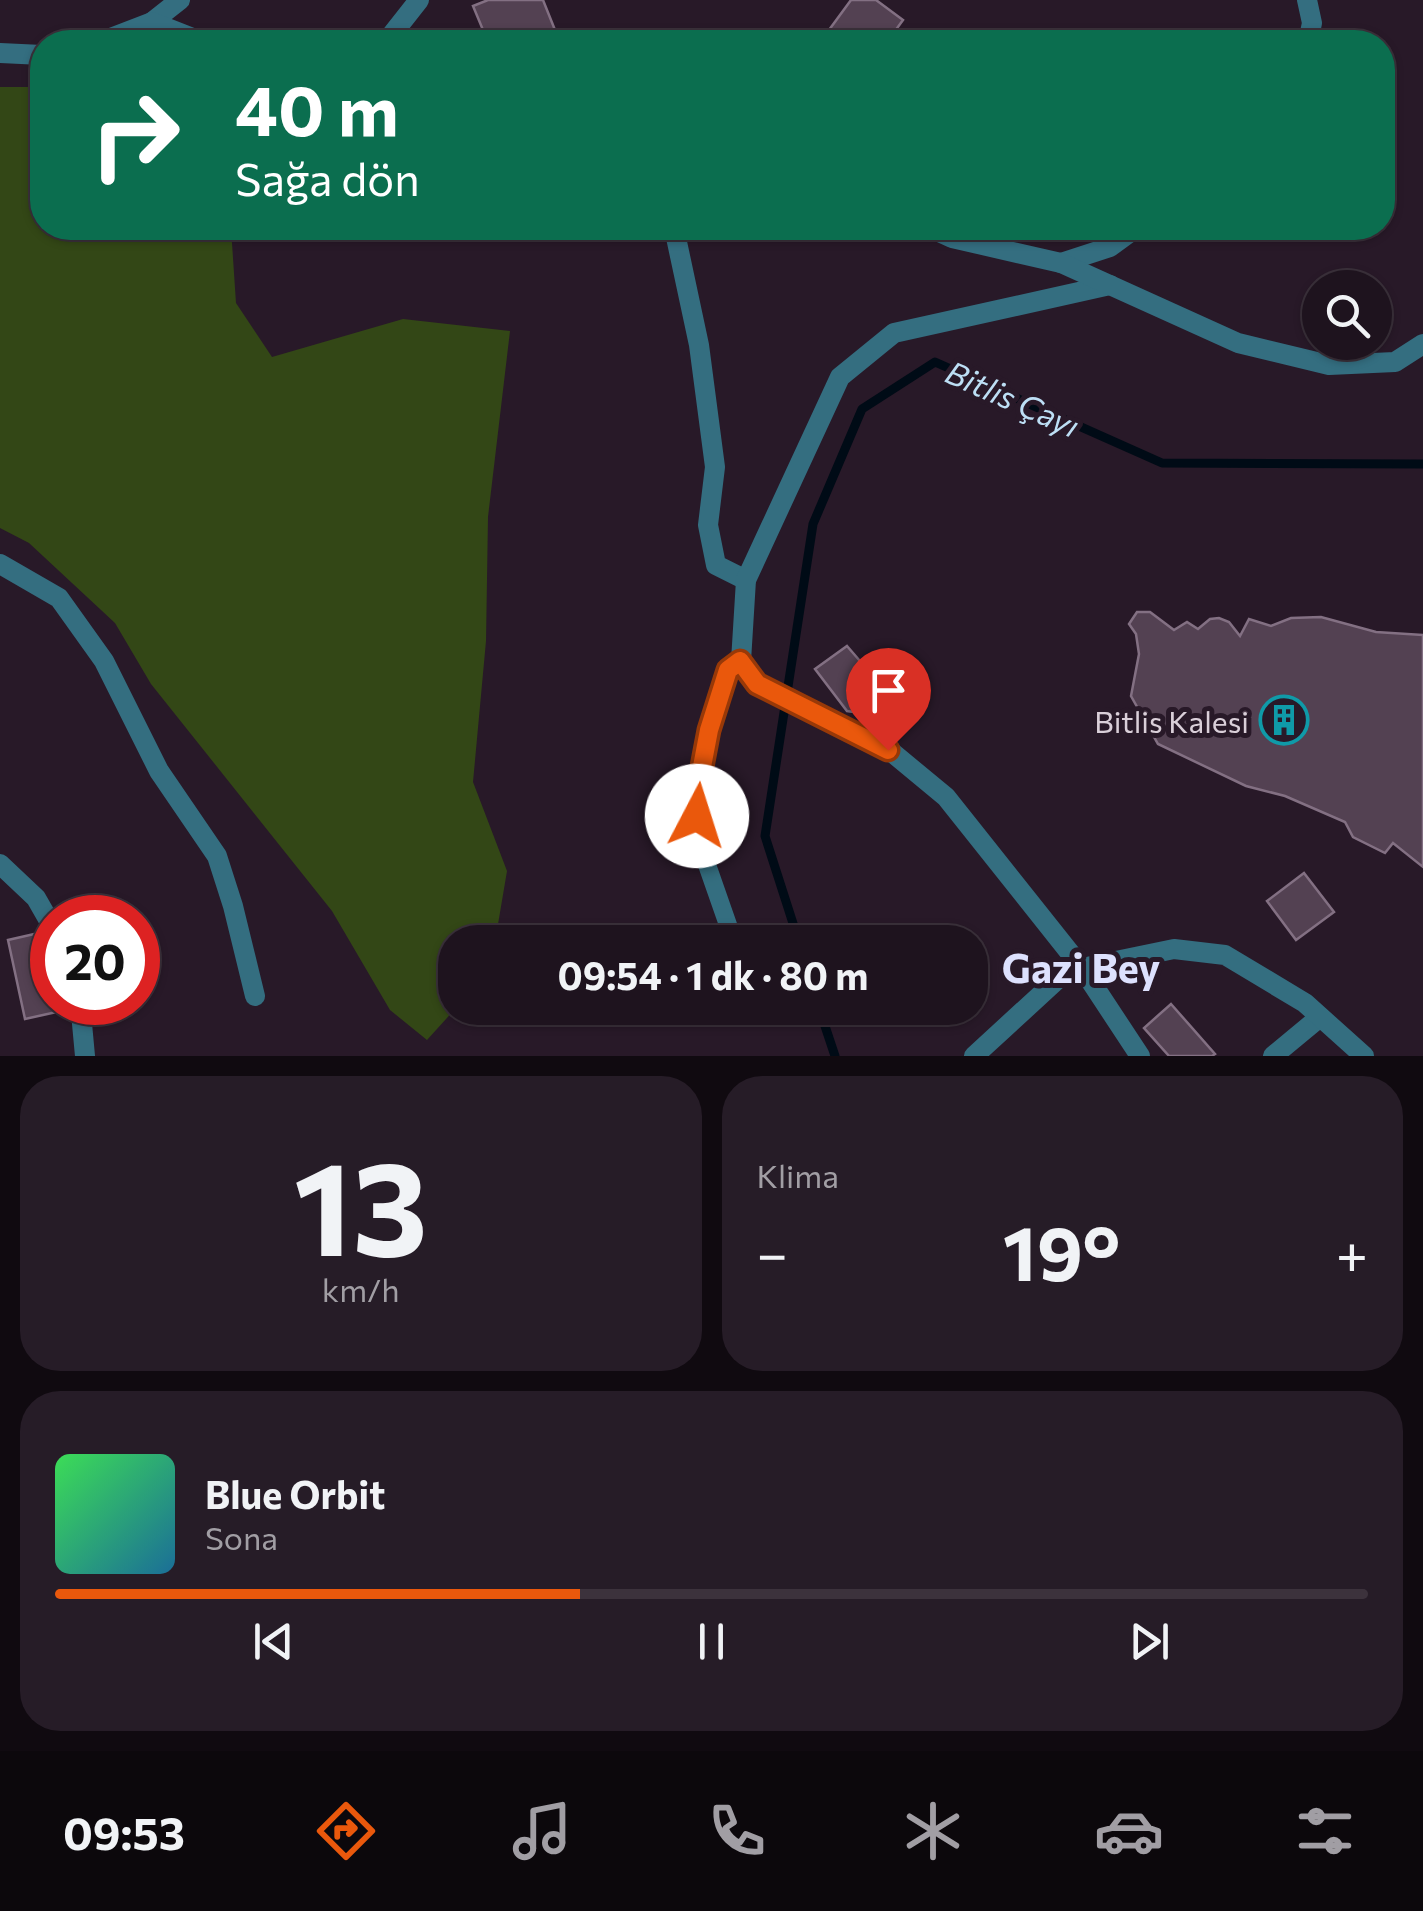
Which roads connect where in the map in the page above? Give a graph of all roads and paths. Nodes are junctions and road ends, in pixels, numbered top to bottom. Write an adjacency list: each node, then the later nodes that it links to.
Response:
1 (180, 0): 4 (street)
2 (420, 0): 7 (street)
3 (1306, 0): 8 (street)
4 (152, 22): 5 (street); 6 (street)
5 (131, 30)
6 (172, 30)
7 (396, 30)
8 (1310, 30)
9 (0, 53): 10 (street)
10 (30, 54)
11 (677, 240): 18 (street)
12 (961, 240): 14 (street)
13 (1120, 240): 14 (street)
14 (1061, 263): 15 (street)
15 (1110, 285): 16 (street); 18 (street)
16 (1423, 344)
17 (0, 564): 24 (street)
18 (746, 580): 19 (street)
19 (740, 661): 22 (lane); 23 (street)
20 (0, 864): 21 (street)
21 (33, 895)
22 (728, 925)
23 (1082, 968): 25 (street); 28 (street); 29 (street)
24 (255, 996)
25 (1320, 1016): 30 (street); 31 (street)
26 (83, 1025): 27 (street)
27 (86, 1056)
28 (974, 1056)
29 (1140, 1056)
30 (1273, 1056)
31 (1364, 1056)

